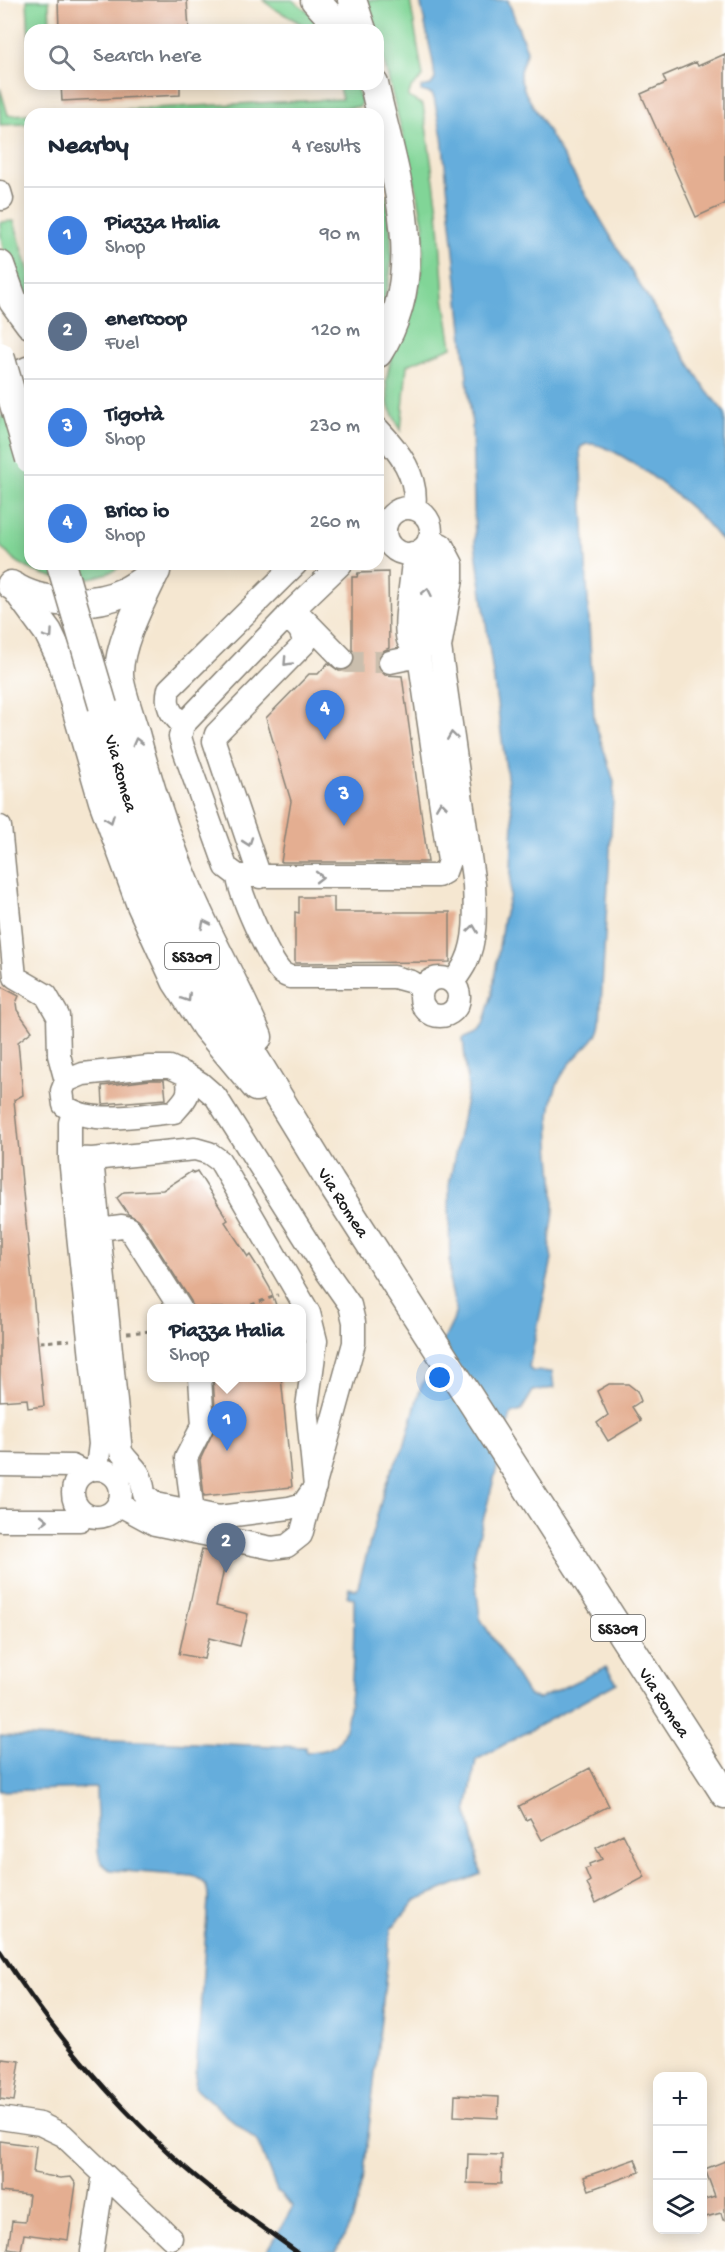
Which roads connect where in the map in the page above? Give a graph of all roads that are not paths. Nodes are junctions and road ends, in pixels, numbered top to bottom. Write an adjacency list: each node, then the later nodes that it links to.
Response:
1 (315, 0): 3 (main road)
2 (352, 0): 4 (main road)
3 (337, 24)
4 (360, 24)
5 (375, 90): 6 (main road)
6 (379, 108)
7 (384, 127): 10 (main road)
8 (0, 265): 9 (main road)
9 (24, 316)
10 (384, 341)
11 (0, 356): 15 (main road, bridge)
12 (24, 373): 13 (main road)
13 (0, 387)
14 (384, 436): 16 (street)
15 (24, 438)
16 (414, 508): 17 (street); 19 (street)
17 (384, 530)
18 (384, 540): 19 (street)
19 (422, 547): 29 (street, one-way to 19); 37 (street, one-way to 19)
20 (63, 570): 47 (main road, Via Romea / SS309, bridge)
21 (155, 570): 27 (main road)
22 (157, 570): 47 (main road, one-way to 22)
23 (287, 570): 32 (street)
24 (297, 570): 26 (street)
25 (334, 570): 26 (street)
26 (322, 581): 28 (street)
27 (7, 582): 47 (main road, one-way to 47)
28 (290, 613): 30 (street); 32 (street); 33 (street, one-way to 33)
29 (419, 656): 31 (street); 36 (street, one-way to 29)
30 (342, 658)
31 (390, 662)
32 (183, 725): 34 (street)
33 (234, 801): 34 (street); 36 (street, one-way to 36)
34 (204, 811): 36 (street)
35 (0, 826): 40 (street)
36 (249, 877): 38 (street)
37 (453, 983): 38 (street); 38 (street)
38 (422, 990)
39 (187, 1075): 40 (street); 41 (street); 43 (street)
40 (66, 1081): 42 (street)
41 (174, 1112): 42 (street); 43 (street)
42 (73, 1113): 45 (street)
43 (230, 1120): 44 (street)
44 (243, 1142): 46 (street); 54 (street)
45 (81, 1159): 46 (street); 48 (street); 56 (street)
46 (220, 1161): 50 (street)
47 (331, 1183): 62 (main road, Via Romea / SS309)
48 (99, 1229): 49 (street); 59 (street)
49 (177, 1304)
50 (304, 1304)
51 (306, 1308): 53 (street)
52 (200, 1382): 59 (street)
53 (307, 1407): 54 (street); 57 (street)
54 (333, 1418): 57 (street)
55 (0, 1465): 56 (street)
56 (90, 1470): 58 (street); 60 (street)
57 (315, 1487): 58 (street); 59 (street)
58 (118, 1504): 60 (street)
59 (193, 1513)
60 (87, 1515): 61 (street, one-way to 60)
61 (0, 1520)
62 (725, 1794)
63 (0, 2118): 64 (street)
64 (104, 2174): 65 (street); 66 (street)
65 (171, 2238)
66 (92, 2252)

